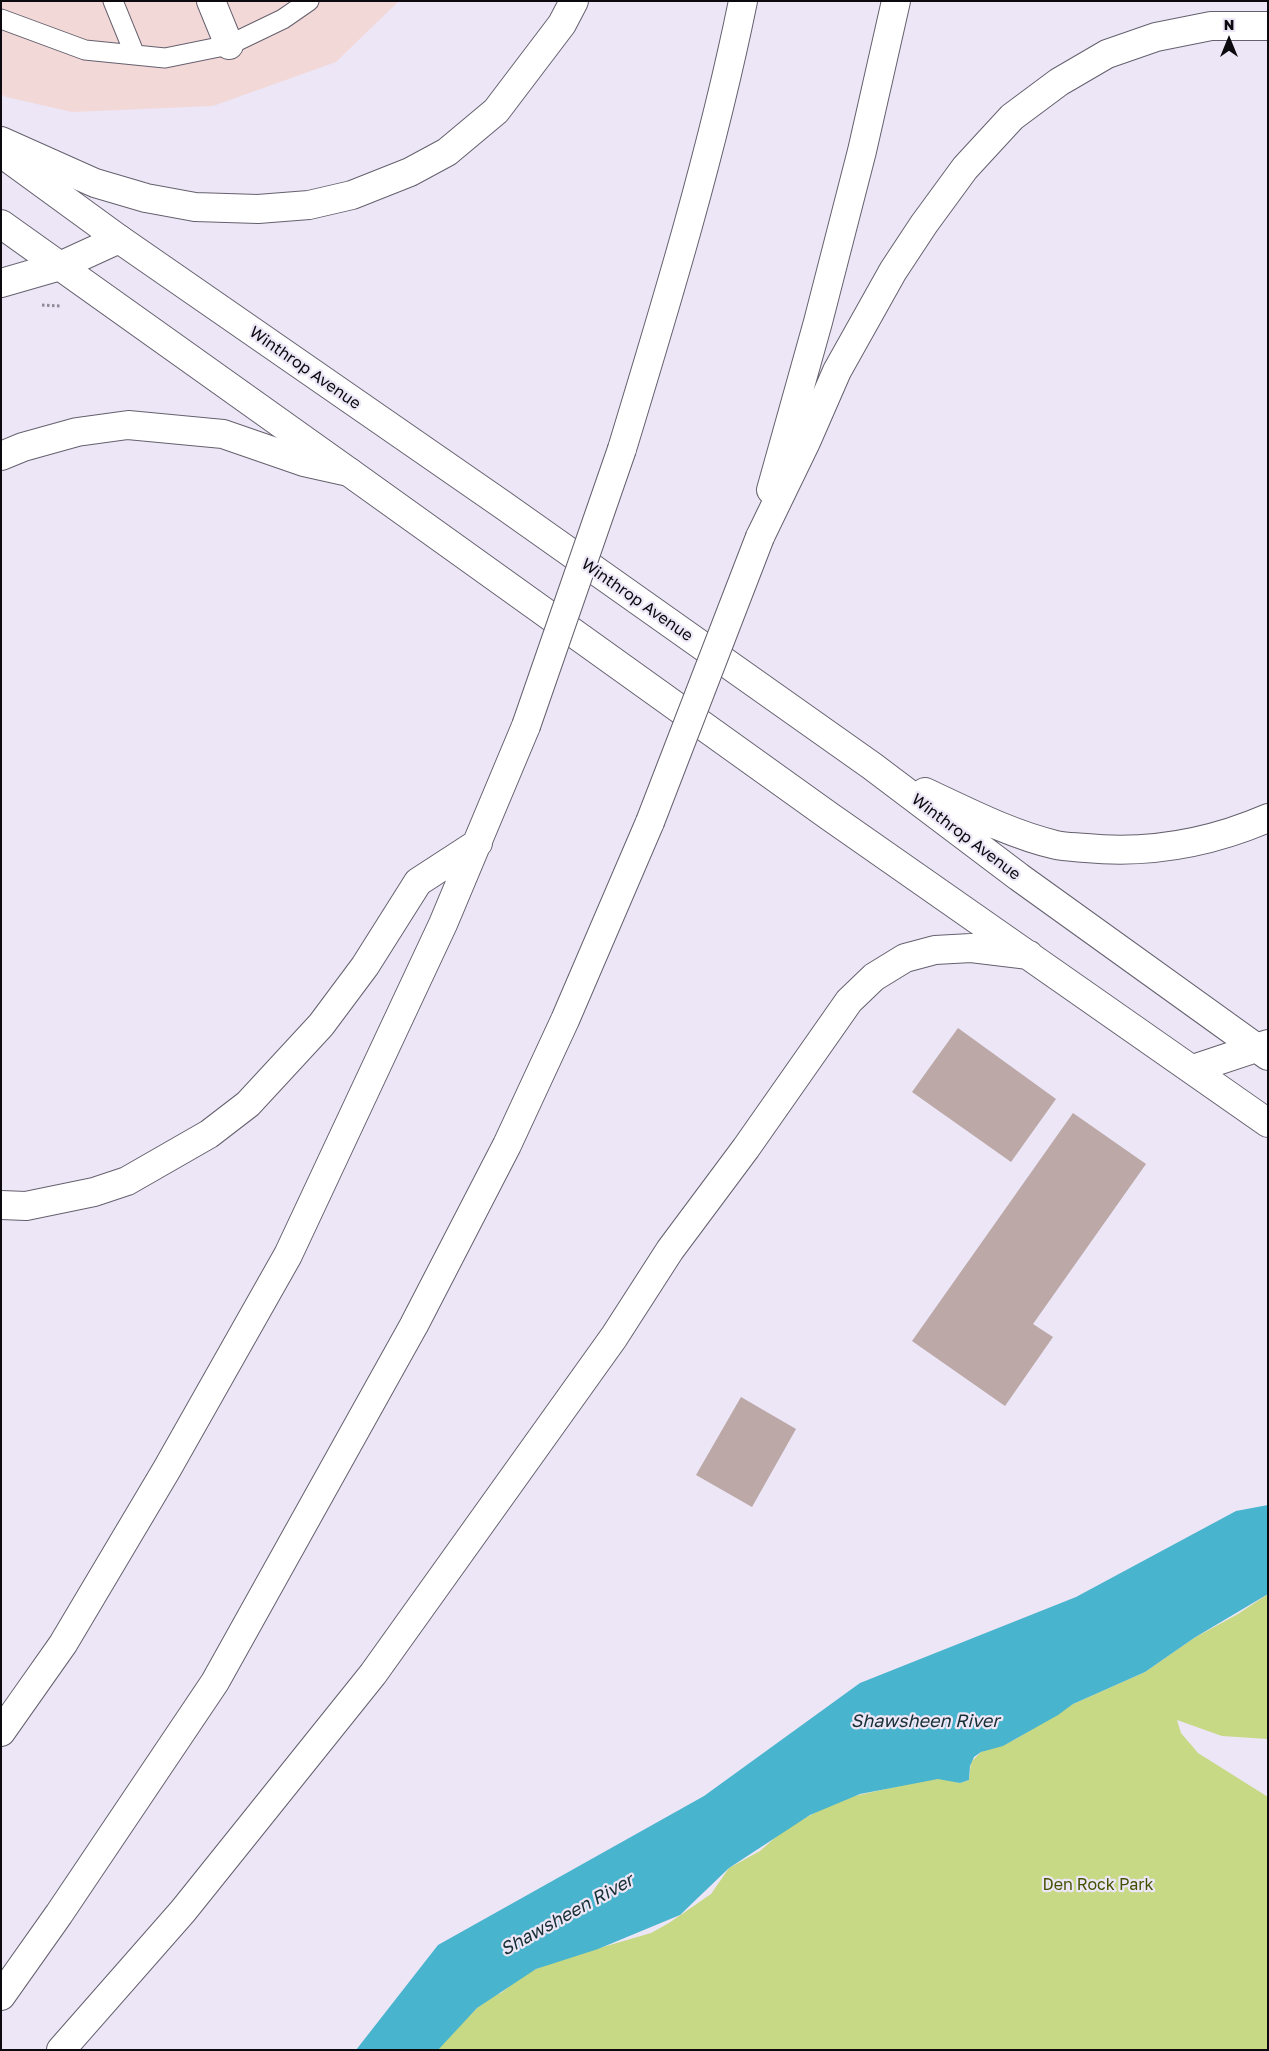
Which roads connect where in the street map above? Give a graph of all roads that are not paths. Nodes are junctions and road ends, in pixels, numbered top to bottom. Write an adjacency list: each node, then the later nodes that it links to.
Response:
1 (113, 1): 10 (lane)
2 (211, 1): 9 (main road)
3 (574, 1): 11 (main road)
4 (744, 1): 22 (main road, bridge)
5 (896, 1): 19 (main road)
6 (304, 3): 9 (lane)
7 (1, 19): 10 (lane)
8 (1268, 26): 19 (main road)
9 (229, 45): 10 (lane)
10 (135, 55)
11 (1, 141)
12 (1, 153): 14 (main road, Winthrop Avenue)
13 (1, 224): 15 (main road)
14 (118, 239): 15 (main road); 20 (main road, Winthrop Avenue)
15 (60, 266): 16 (main road); 18 (main road)
16 (1, 282)
17 (1, 456): 18 (main road)
18 (349, 472): 23 (main road)
19 (760, 537): 29 (main road, bridge)
20 (872, 766): 21 (main road); 24 (main road, Winthrop Avenue)
21 (1268, 818)
22 (478, 843): 27 (main road); 28 (main road)
23 (1029, 954): 25 (main road); 30 (main road)
24 (1264, 1050): 25 (main road)
25 (1193, 1069): 26 (main road)
26 (1268, 1123)
27 (1, 1205)
28 (1, 1732)
29 (1, 1996)
30 (61, 2050)

